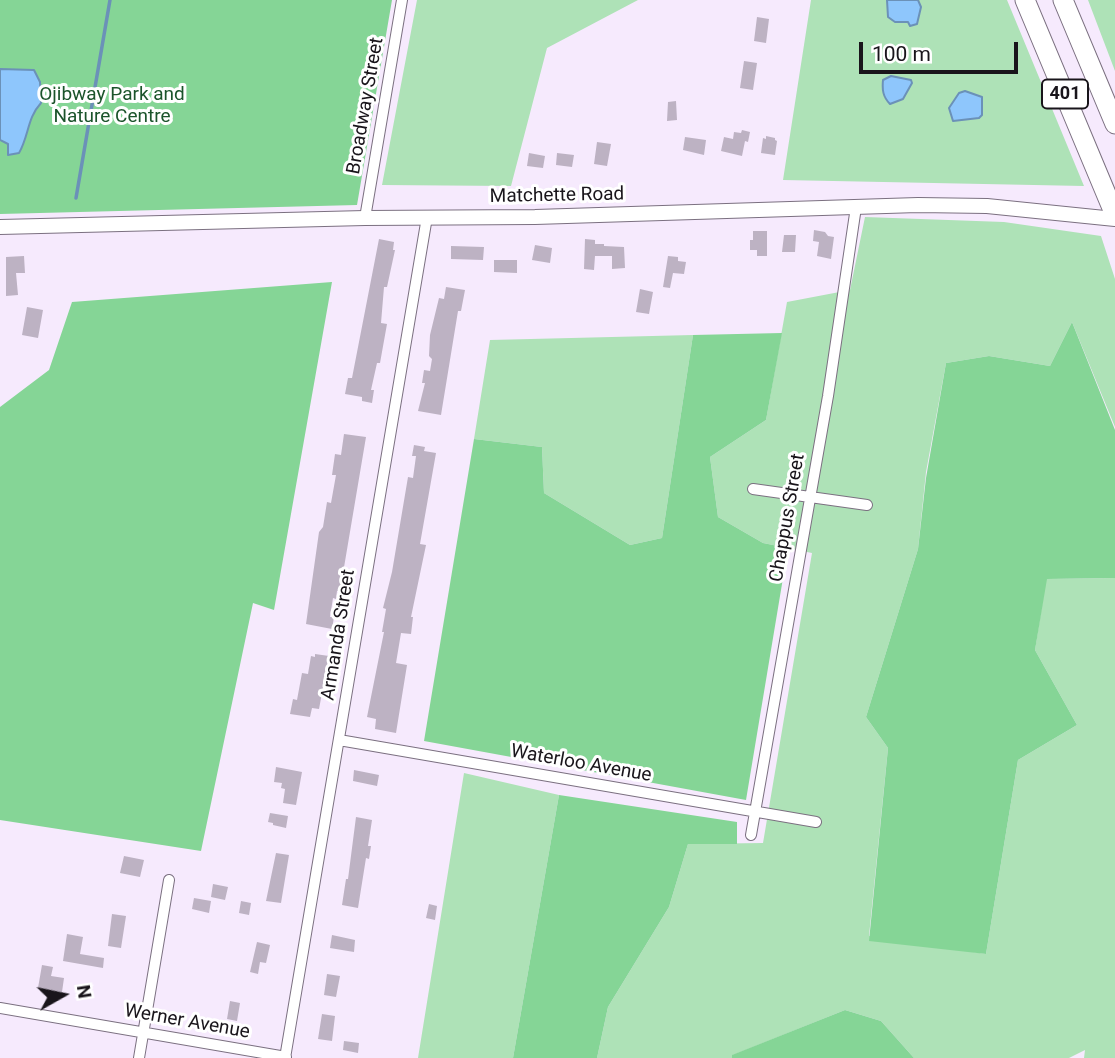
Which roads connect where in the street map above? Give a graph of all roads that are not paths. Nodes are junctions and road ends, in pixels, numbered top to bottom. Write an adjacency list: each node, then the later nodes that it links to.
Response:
1 (402, 0): 8 (street, Broadway Street)
2 (1025, 0): 7 (highway, 401)
3 (1063, 0): 4 (highway, 401)
4 (1115, 124)
5 (856, 207): 6 (street, Matchette Road); 7 (street, Matchette Road); 11 (street, Chappus Street)
6 (426, 217): 8 (street, Matchette Road); 13 (street, Armanda Street)
7 (1115, 217)
8 (365, 218): 9 (street, Matchette Road)
9 (0, 227)
10 (753, 489): 11 (street)
11 (809, 497): 12 (street); 14 (street, Chappus Street)
12 (867, 505)
13 (339, 740): 14 (street, Waterloo Avenue); 20 (street, Armanda Street)
14 (755, 812): 15 (street, Waterloo Avenue); 16 (street, Chappus Street)
15 (816, 822)
16 (751, 835)
17 (169, 880): 19 (street)
18 (0, 1007): 19 (street, Werner Avenue)
19 (144, 1032): 20 (street, Werner Avenue); 21 (street)
20 (285, 1057)
21 (139, 1058)

